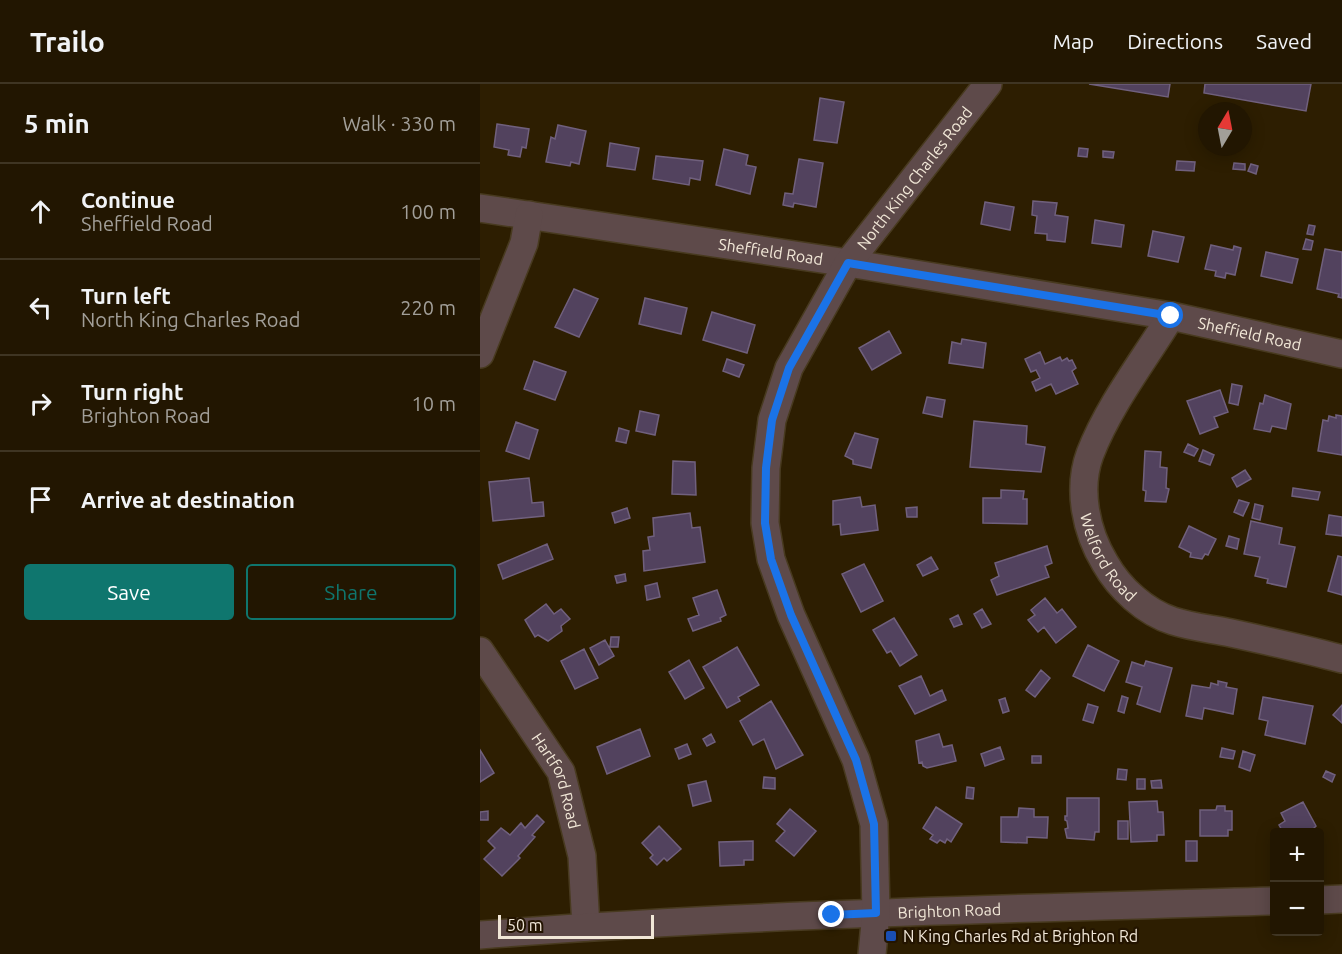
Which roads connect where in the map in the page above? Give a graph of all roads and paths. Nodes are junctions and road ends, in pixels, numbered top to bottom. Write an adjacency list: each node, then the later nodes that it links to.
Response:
1 (988, 84): 4 (street, North King Charles Road)
2 (480, 208): 3 (street, Sheffield Road)
3 (529, 215): 4 (street, Sheffield Road); 6 (street)
4 (848, 263): 5 (street, Sheffield Road); 13 (street, North King Charles Road)
5 (1171, 316): 7 (street, Sheffield Road); 9 (street, Welford Road)
6 (480, 354)
7 (1342, 354)
8 (480, 651): 14 (street, Hartford Road)
9 (1342, 659)
10 (1342, 899): 11 (street)
11 (1324, 900)
12 (1270, 901): 13 (street, Brighton Road)
13 (876, 913): 14 (street, Brighton Road); 16 (street, North King Charles Road)
14 (586, 927): 15 (street, Brighton Road)
15 (480, 935)
16 (872, 954)

